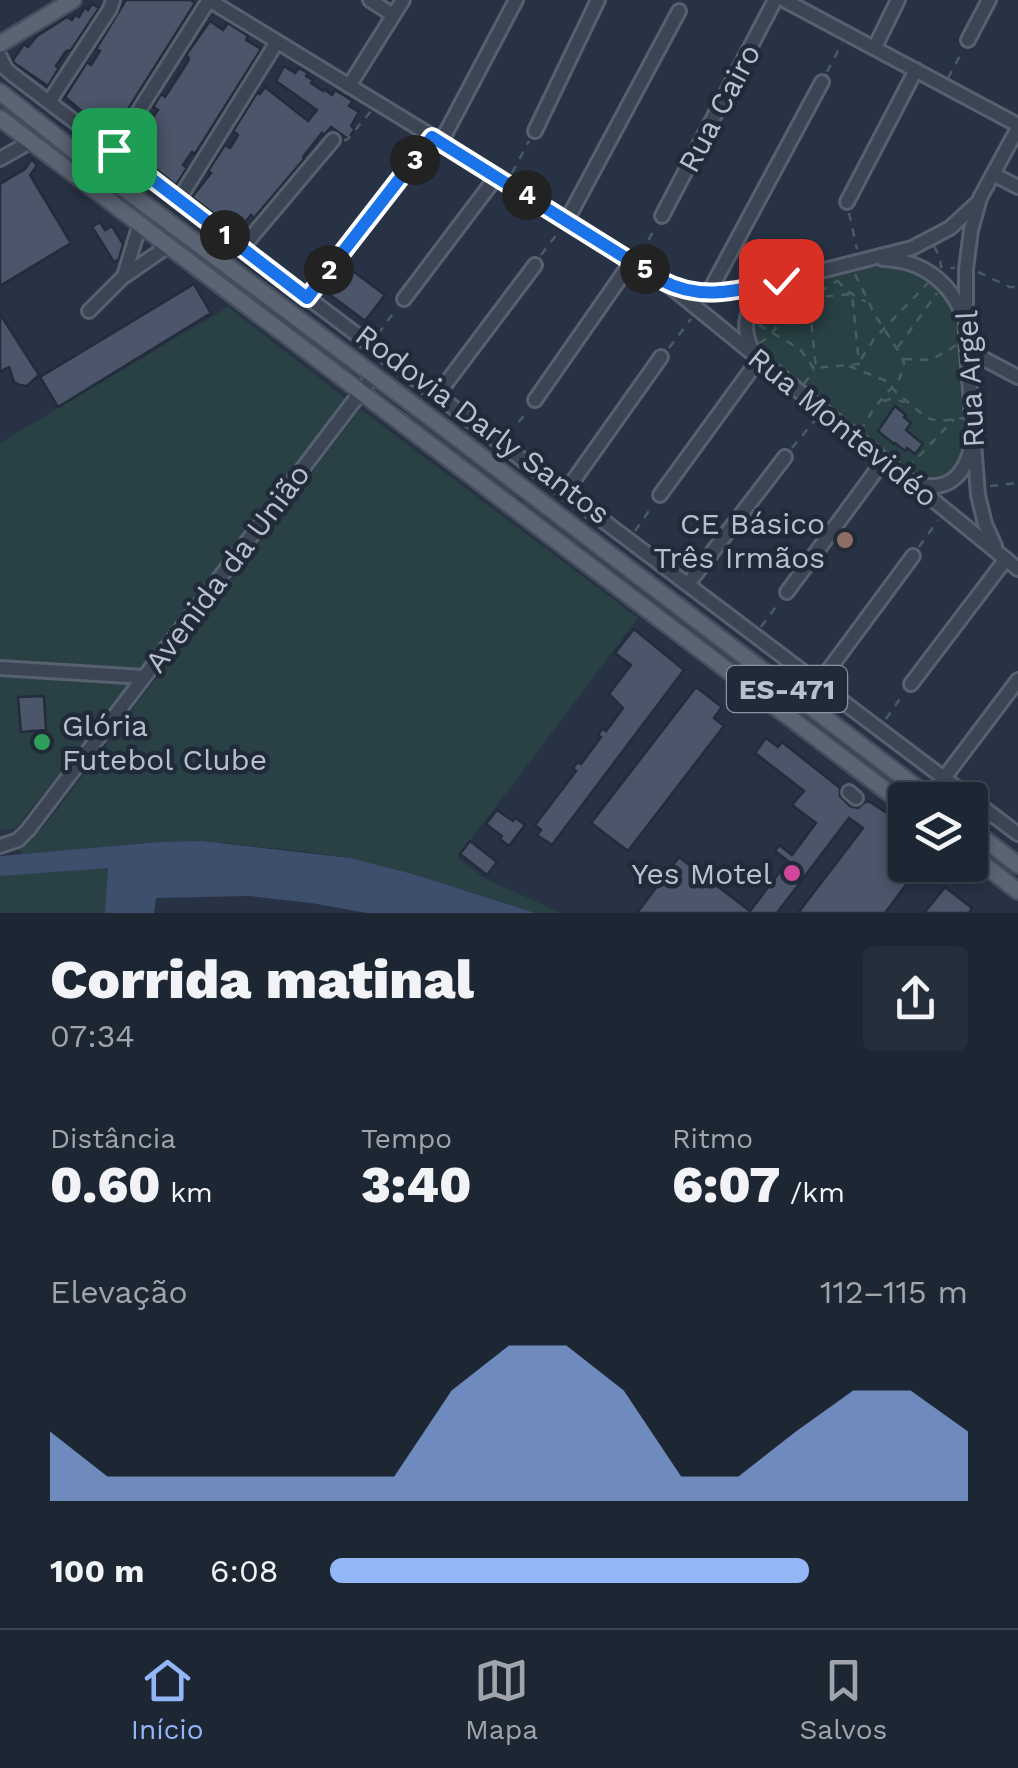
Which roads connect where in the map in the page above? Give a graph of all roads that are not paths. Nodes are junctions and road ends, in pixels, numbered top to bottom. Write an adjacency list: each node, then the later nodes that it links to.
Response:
1 (72, 0): 16 (main road)
2 (112, 0): 22 (street)
3 (209, 0): 15 (street, Rua Montevidéo); 29 (street)
4 (370, 0): 13 (street)
5 (403, 0): 13 (street)
6 (516, 0): 26 (street)
7 (598, 0): 25 (street)
8 (776, 0): 38 (street, Rua Cairo)
9 (784, 0): 17 (street)
10 (898, 0): 17 (street)
11 (989, 0): 14 (street)
12 (679, 11): 39 (street)
13 (393, 15): 20 (street)
14 (968, 40)
15 (277, 42): 20 (street, Rua Montevidéo); 36 (street)
16 (1, 47): 22 (street)
17 (875, 47): 18 (street)
18 (916, 70): 24 (street); 37 (street)
19 (822, 82): 49 (street)
20 (349, 86): 26 (street, Rua Montevidéo)
21 (1, 90): 56 (main road, Rodovia Darly Santos / ES-471)
22 (49, 102): 29 (street)
23 (2, 124): 28 (main road, Rodovia Darly Santos / ES-471)
24 (1018, 127): 31 (street)
25 (535, 130)
26 (437, 139): 32 (street, Rua Montevidéo)
27 (332, 140): 42 (street)
28 (30, 142): 30 (street); 40 (main road, Rodovia Darly Santos / ES-471)
29 (114, 150): 36 (street)
30 (0, 159)
31 (993, 174): 34 (street); 35 (street)
32 (502, 179): 39 (street, Rua Montevidéo); 51 (street)
33 (398, 182): 50 (street)
34 (1018, 188)
35 (980, 198): 45 (street); 53 (street, Rua Argel)
36 (179, 199): 42 (street)
37 (847, 202)
38 (662, 216)
39 (567, 220): 43 (street, Rua Montevidéo)
40 (140, 224): 41 (main road, Rodovia Darly Santos / ES-471); 46 (street)
41 (168, 246): 46 (street); 58 (main road, Rodovia Darly Santos / ES-471)
42 (242, 248): 50 (street)
43 (634, 263): 47 (street, Rua Montevidéo); 60 (street)
44 (535, 265): 59 (street)
45 (859, 266): 48 (street); 53 (street)
46 (124, 276): 52 (street)
47 (661, 280): 49 (street); 55 (street, Rua Montevidéo)
48 (781, 286): 49 (street); 55 (street)
49 (708, 294)
50 (307, 298): 59 (street)
51 (404, 299)
52 (89, 311)
53 (964, 344): 57 (street); 61 (street, Rua Argel)
54 (662, 357): 65 (street)
55 (759, 360): 63 (street, Rua Montevidéo); 66 (street)
56 (374, 376): 58 (street, Avenida da União); 77 (main road, Rodovia Darly Santos / ES-471)
57 (1018, 377)
58 (360, 392): 72 (street, Avenida da União); 79 (main road, Rodovia Darly Santos / ES-471)
59 (438, 394): 65 (street)
60 (535, 400)
61 (968, 423): 64 (street); 68 (street, Rua Argel)
62 (785, 457): 69 (street)
63 (884, 460): 64 (street, Rua Montevidéo); 70 (street)
64 (907, 474): 68 (street, Rua Montevidéo)
65 (566, 491): 69 (street)
66 (660, 495)
67 (913, 556): 74 (street)
68 (1009, 562): 75 (street)
69 (688, 584): 74 (street)
70 (787, 592)
71 (0, 668): 72 (street)
72 (144, 677): 82 (street, Avenida da União)
73 (1018, 680): 76 (street)
74 (819, 683): 76 (street)
75 (911, 684)
76 (939, 774): 78 (street); 80 (street)
77 (910, 782)
78 (927, 782)
79 (888, 792)
80 (1018, 834)
81 (988, 842): 83 (main road)
82 (0, 846)
83 (1018, 865)
84 (988, 868): 85 (main road)
85 (1018, 890)

